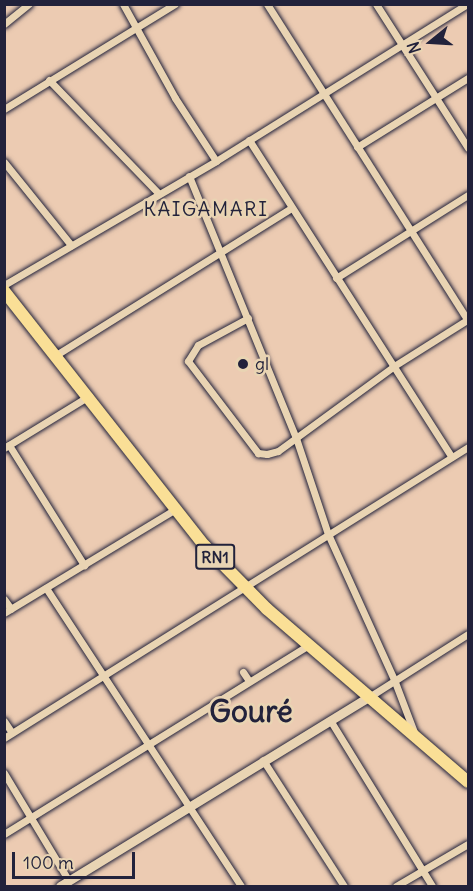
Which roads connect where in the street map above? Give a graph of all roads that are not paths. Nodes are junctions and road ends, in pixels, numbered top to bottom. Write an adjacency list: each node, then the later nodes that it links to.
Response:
1 (29, 4): 7 (street)
2 (123, 4): 8 (street)
3 (175, 4): 8 (street)
4 (267, 4): 12 (street)
5 (376, 4): 9 (street)
6 (467, 4): 9 (street)
7 (4, 24)
8 (137, 28): 11 (street); 18 (street)
9 (401, 44): 12 (street); 13 (street)
10 (468, 78): 13 (street)
11 (49, 80): 14 (street); 21 (street)
12 (323, 93): 15 (street); 16 (street)
13 (436, 98): 16 (street); 17 (street)
14 (4, 108)
15 (249, 140): 18 (street); 23 (street)
16 (357, 147): 24 (street)
17 (468, 148)
18 (216, 160): 20 (street)
19 (4, 162): 25 (street)
20 (189, 176): 21 (street); 26 (street)
21 (159, 194): 25 (street)
22 (468, 195): 24 (street)
23 (291, 208): 26 (street); 27 (street)
24 (410, 230): 27 (street); 31 (street)
25 (72, 245): 28 (street)
26 (221, 251): 30 (street); 32 (street)
27 (336, 278): 33 (street)
28 (4, 285)
29 (4, 291): 32 (highway, RN1)
30 (248, 318): 35 (street); 35 (street)
31 (468, 321): 33 (street)
32 (56, 355): 34 (highway, RN1)
33 (394, 366): 35 (street); 38 (street)
34 (89, 396): 36 (street); 39 (highway, RN1)
35 (296, 438): 40 (street)
36 (7, 446): 41 (street)
37 (468, 447): 38 (street)
38 (452, 457): 40 (street)
39 (176, 509): 41 (street); 43 (highway, RN1)
40 (328, 534): 43 (street); 51 (street)
41 (84, 565): 42 (street)
42 (46, 588): 45 (street); 49 (street)
43 (245, 588): 47 (highway, RN1); 49 (street)
44 (4, 599): 45 (street)
45 (8, 611)
46 (468, 634): 51 (street)
47 (309, 645): 50 (street); 52 (highway, RN1)
48 (243, 672): 50 (street)
49 (103, 676): 55 (street); 58 (street)
50 (249, 681): 58 (street)
51 (396, 682): 52 (street); 56 (street)
52 (369, 697): 53 (main road); 56 (highway, RN1)
53 (330, 720): 59 (main road); 66 (street)
54 (4, 721): 55 (street)
55 (12, 733): 57 (street)
56 (416, 737): 61 (highway, RN1)
57 (4, 738)
58 (146, 743): 62 (street); 63 (street)
59 (263, 760): 62 (main road); 70 (street)
60 (4, 773): 63 (street)
61 (468, 782)
62 (189, 807): 67 (main road); 69 (street)
63 (31, 816): 64 (street); 67 (street)
64 (4, 834)
65 (468, 844): 66 (street)
66 (423, 870): 71 (street); 72 (street)
67 (69, 880): 68 (main road)
68 (60, 886)
69 (241, 886)
70 (344, 886)
71 (396, 886)
72 (432, 886)

